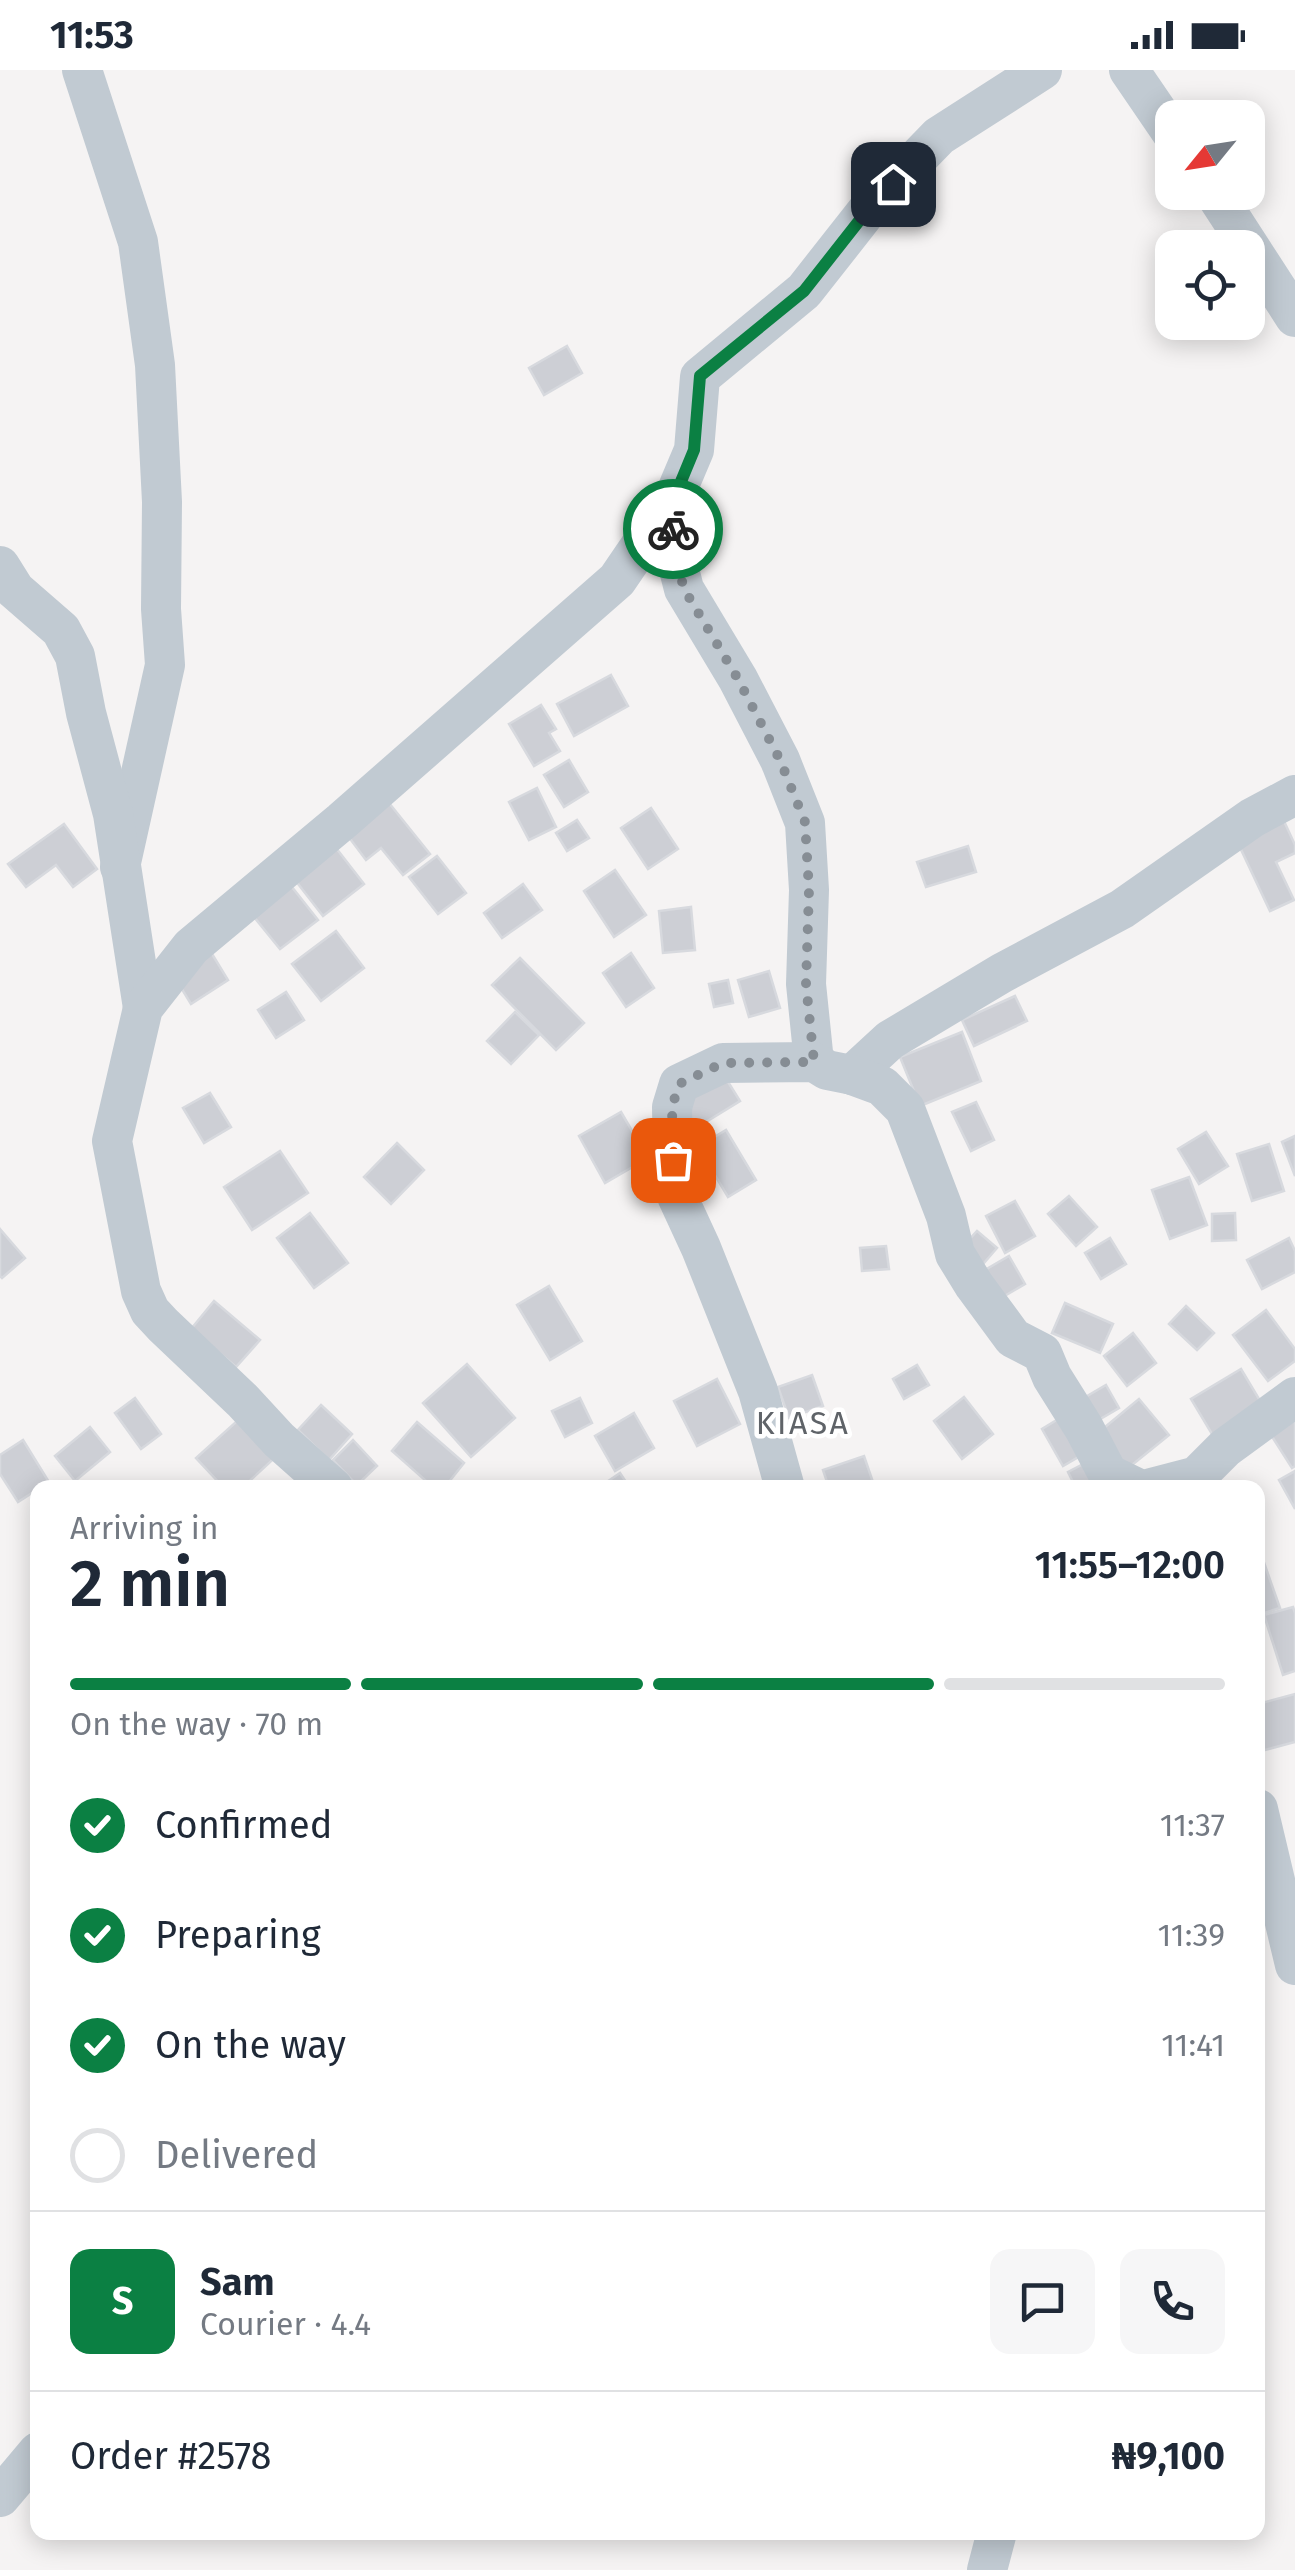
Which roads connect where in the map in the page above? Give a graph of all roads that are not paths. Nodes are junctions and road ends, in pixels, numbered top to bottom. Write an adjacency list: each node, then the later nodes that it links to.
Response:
1 (82, 70): 10 (street)
2 (1042, 70): 7 (street)
3 (1129, 70): 4 (street)
4 (1155, 107)
5 (1226, 210): 6 (street)
6 (1295, 317)
7 (675, 496): 11 (street); 12 (street)
8 (0, 566): 10 (street)
9 (1295, 795): 13 (street)
10 (120, 867): 11 (street)
11 (142, 1008): 15 (street)
12 (814, 1062): 13 (street); 16 (street)
13 (852, 1075): 17 (street)
14 (1295, 1397): 18 (street)
15 (323, 1480)
16 (783, 1480)
17 (1120, 1480)
18 (1200, 1480)
19 (1265, 1838): 20 (street)
20 (1295, 1964)
21 (30, 2461): 22 (street)
22 (0, 2497)
23 (995, 2540): 24 (street)
24 (987, 2570)

